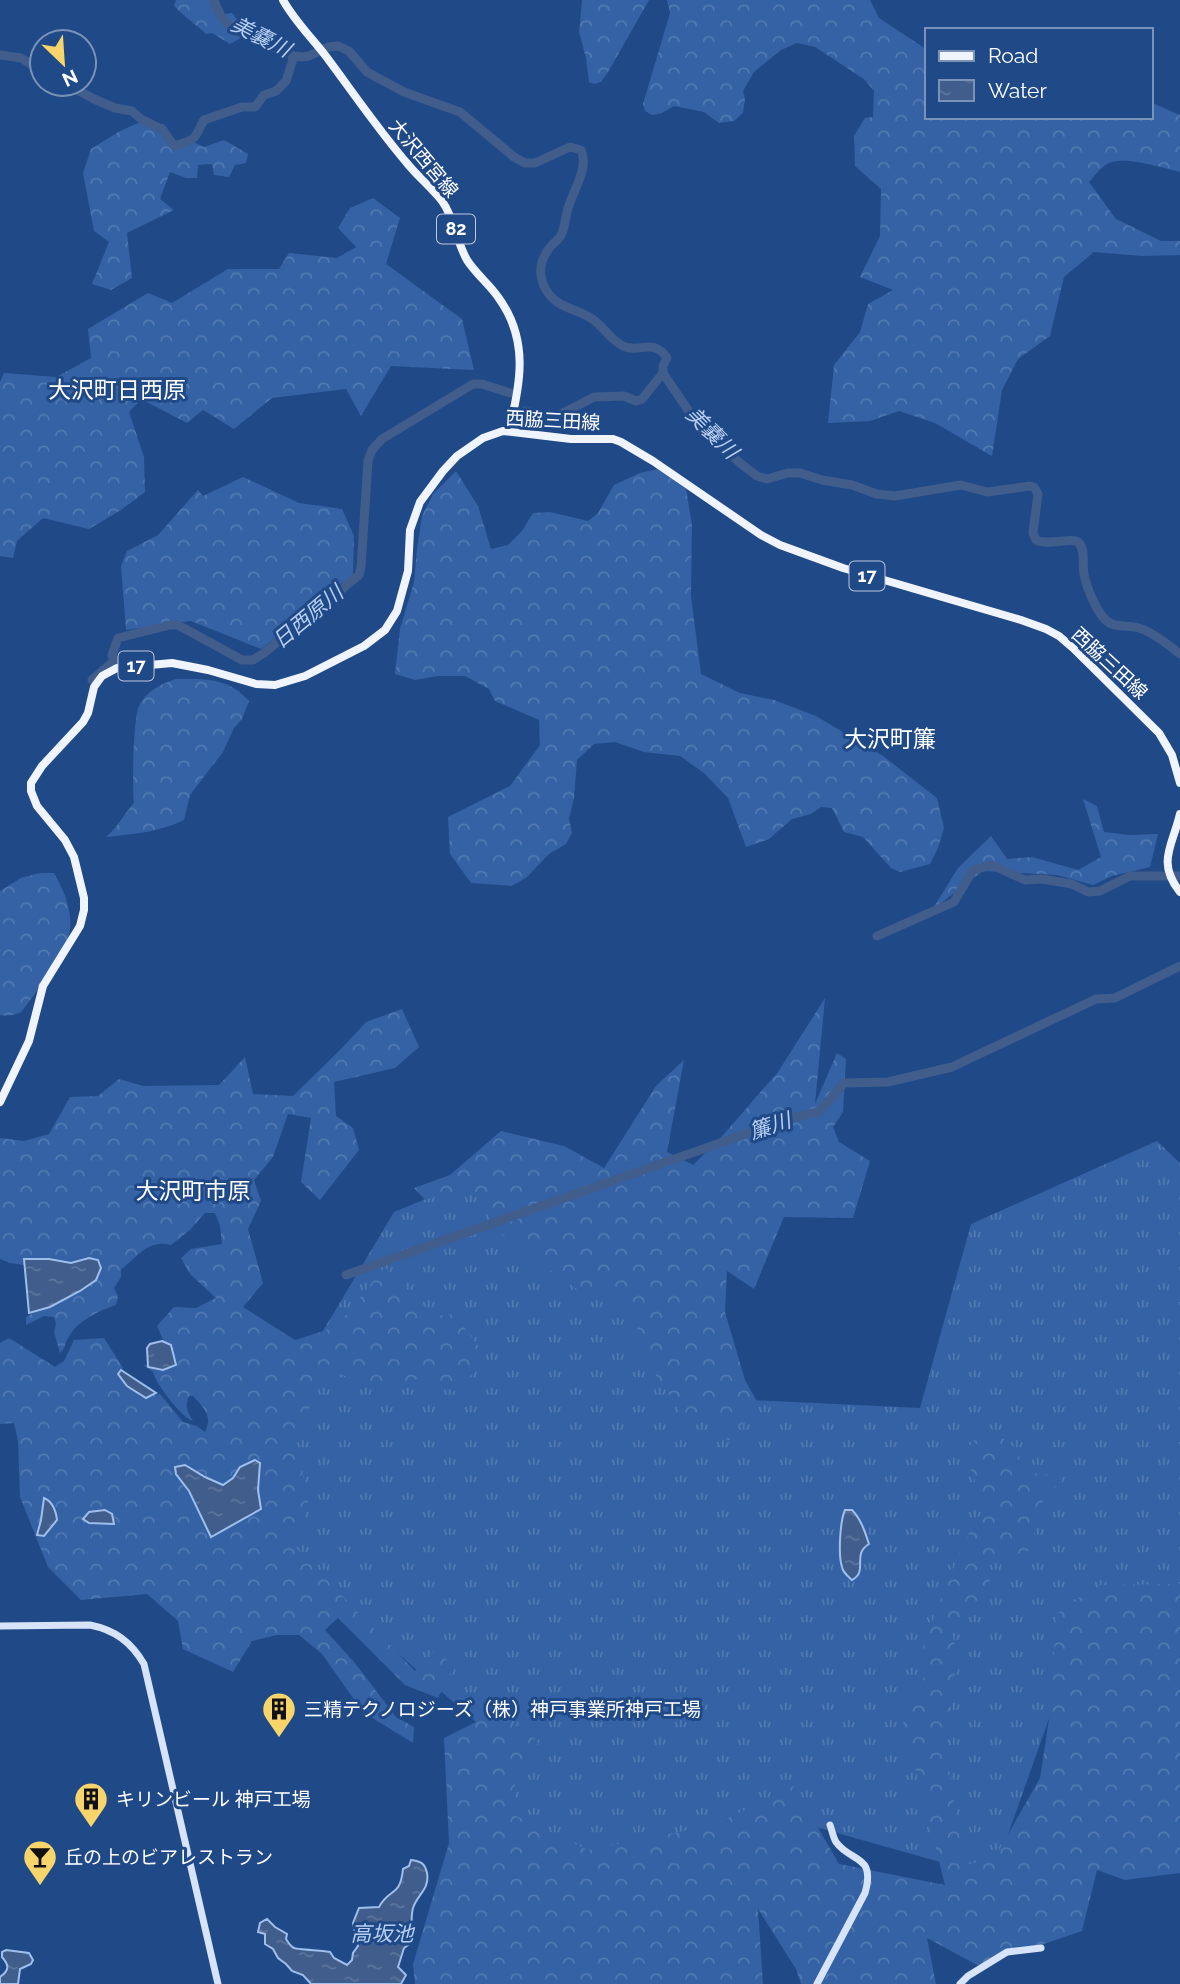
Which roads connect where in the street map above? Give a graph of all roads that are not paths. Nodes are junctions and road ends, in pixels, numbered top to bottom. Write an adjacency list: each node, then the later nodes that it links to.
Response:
1 (283, 0): 2 (main road, 大沢西宮線 / 82)
2 (509, 430): 3 (main road, 西脇三田線 / 17); 6 (main road, 西脇三田線 / 17)
3 (1180, 783)
4 (1180, 814): 5 (main road)
5 (1180, 892)
6 (0, 1102)
7 (0, 1626): 10 (street)
8 (830, 1825): 11 (street)
9 (1041, 1948): 12 (street)
10 (218, 1984)
11 (817, 1984)
12 (961, 1984)

